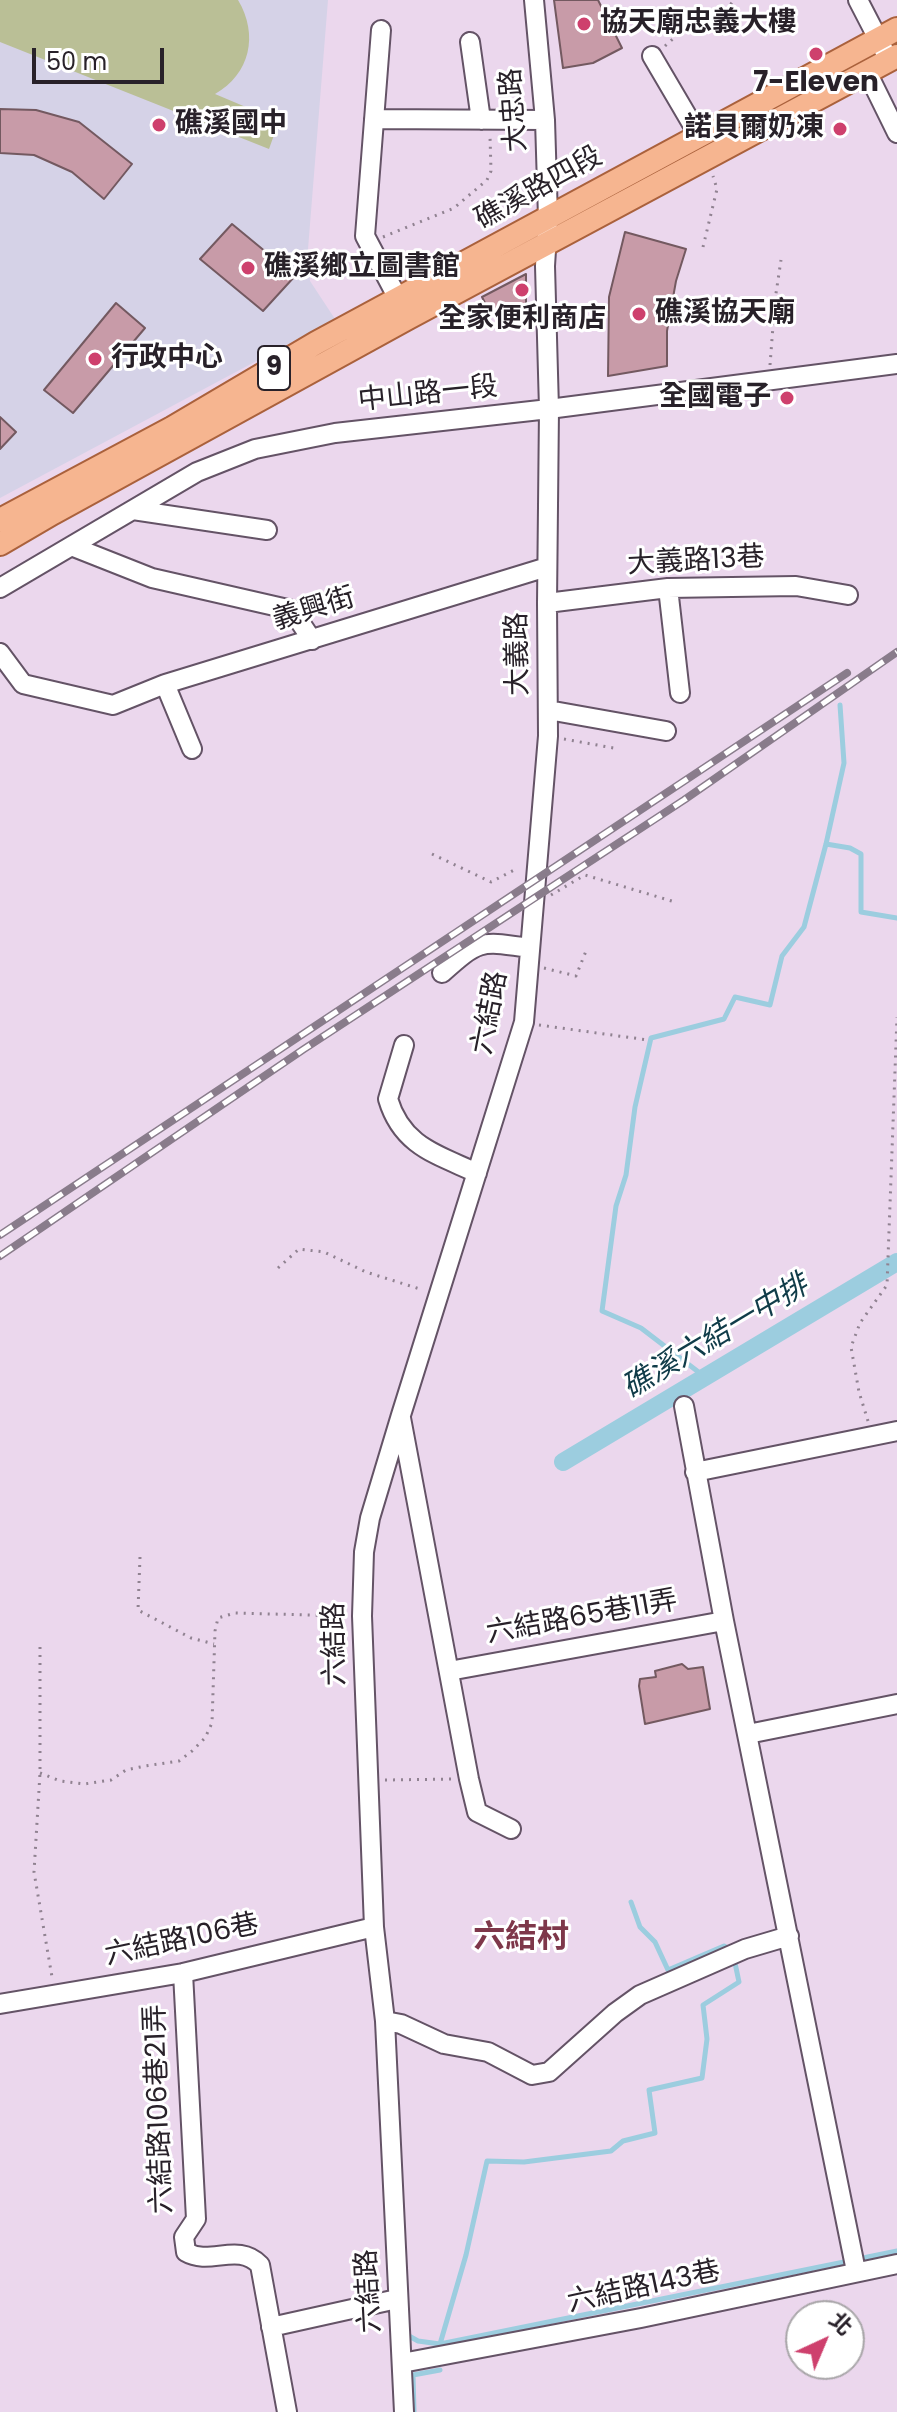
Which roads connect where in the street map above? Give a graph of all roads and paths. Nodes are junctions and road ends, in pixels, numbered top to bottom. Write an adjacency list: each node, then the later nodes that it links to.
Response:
1 (534, 0): 12 (street, 大忠路)
2 (734, 0): 7 (path)
3 (858, 0): 5 (street)
4 (381, 30): 10 (street)
5 (887, 34): 8 (street); 14 (main road, 礁溪路四段 / 9)
6 (470, 42): 11 (street)
7 (652, 56): 14 (street)
8 (893, 58): 9 (main road, 礁溪路四段 / 9)
9 (867, 72): 13 (street); 15 (main road, 礁溪路四段 / 9)
10 (374, 119): 11 (street); 17 (street)
11 (486, 120): 12 (street); 17 (path)
12 (545, 120): 16 (street, 大忠路)
13 (897, 133)
14 (699, 136): 16 (main road, 礁溪路四段 / 9)
15 (708, 157): 18 (main road, 礁溪路四段 / 9); 19 (path)
16 (548, 218): 18 (street, 大忠路); 21 (main road, 礁溪路四段 / 9)
17 (369, 243): 21 (street)
18 (547, 244): 21 (main road, 礁溪路四段 / 9); 24 (street, 大忠路)
19 (703, 247)
20 (781, 260): 23 (path)
21 (403, 309): 26 (main road, 礁溪路四段 / 9); 28 (main road, 礁溪路四段 / 9)
22 (897, 364): 23 (street, 中山路一段)
23 (769, 381): 24 (street, 中山路一段)
24 (549, 409): 25 (street, 中山路一段); 30 (street, 大義路)
25 (133, 510): 27 (street); 29 (street, 中山路一段)
26 (0, 520)
27 (267, 530)
28 (0, 544)
29 (71, 546): 31 (street, 中山路一段); 35 (street)
30 (547, 567): 34 (street, 大義路); 35 (street, 義興街)
31 (0, 588)
32 (668, 588): 33 (street, 大義路13巷); 34 (street, 大義路13巷); 38 (street)
33 (848, 595)
34 (547, 603): 39 (street, 大義路)
35 (312, 640): 37 (street, 義興街)
36 (0, 653): 37 (street, 義興街)
37 (165, 684): 42 (street)
38 (680, 693)
39 (548, 710): 40 (street); 41 (street, 大義路)
40 (666, 731)
41 (548, 736): 43 (path); 45 (street, 大義路)
42 (192, 749)
43 (619, 749)
44 (432, 854): 45 (path)
45 (538, 858): 46 (street, 大義路)
46 (534, 901): 47 (path); 49 (street, 六結路)
47 (675, 902)
48 (586, 951): 49 (path)
49 (529, 957): 50 (street); 52 (street, 六結路)
50 (442, 973)
51 (897, 1017): 61 (path)
52 (524, 1022): 53 (path); 55 (street, 六結路)
53 (648, 1040)
54 (404, 1045): 55 (street)
55 (477, 1173): 57 (street, 六結路)
56 (278, 1268): 57 (path)
57 (438, 1295): 59 (street, 六結路)
58 (684, 1406): 62 (street)
59 (401, 1415): 64 (street, 六結路); 68 (street)
60 (897, 1431): 61 (street)
61 (873, 1436): 62 (street)
62 (695, 1472): 65 (street)
63 (140, 1557): 66 (path)
64 (362, 1616): 66 (path); 73 (street, 六結路)
65 (724, 1621): 68 (street, 六結路65巷11弄); 70 (street)
66 (214, 1644): 71 (path)
67 (40, 1647): 71 (path)
68 (449, 1671): 72 (street)
69 (897, 1704): 70 (street)
70 (748, 1734): 76 (street)
71 (40, 1773): 78 (path)
72 (469, 1779): 73 (path); 74 (street)
73 (368, 1781): 75 (street, 六結路)
74 (511, 1829)
75 (374, 1927): 77 (street, 六結路106巷); 80 (street, 六結路)
76 (789, 1936): 80 (street); 82 (street)
77 (183, 1973): 78 (street, 六結路106巷); 84 (street, 六結路106巷21弄)
78 (55, 1995): 79 (street, 六結路106巷)
79 (0, 2004)
80 (385, 2021): 83 (street, 六結路)
81 (897, 2264): 82 (street, 六結路143巷)
82 (856, 2271): 85 (street, 六結路143巷)
83 (397, 2299): 84 (street); 85 (street, 六結路)
84 (271, 2327): 86 (street, 六結路106巷21弄)
85 (402, 2363): 87 (street, 六結路)
86 (287, 2412)
87 (404, 2412)

